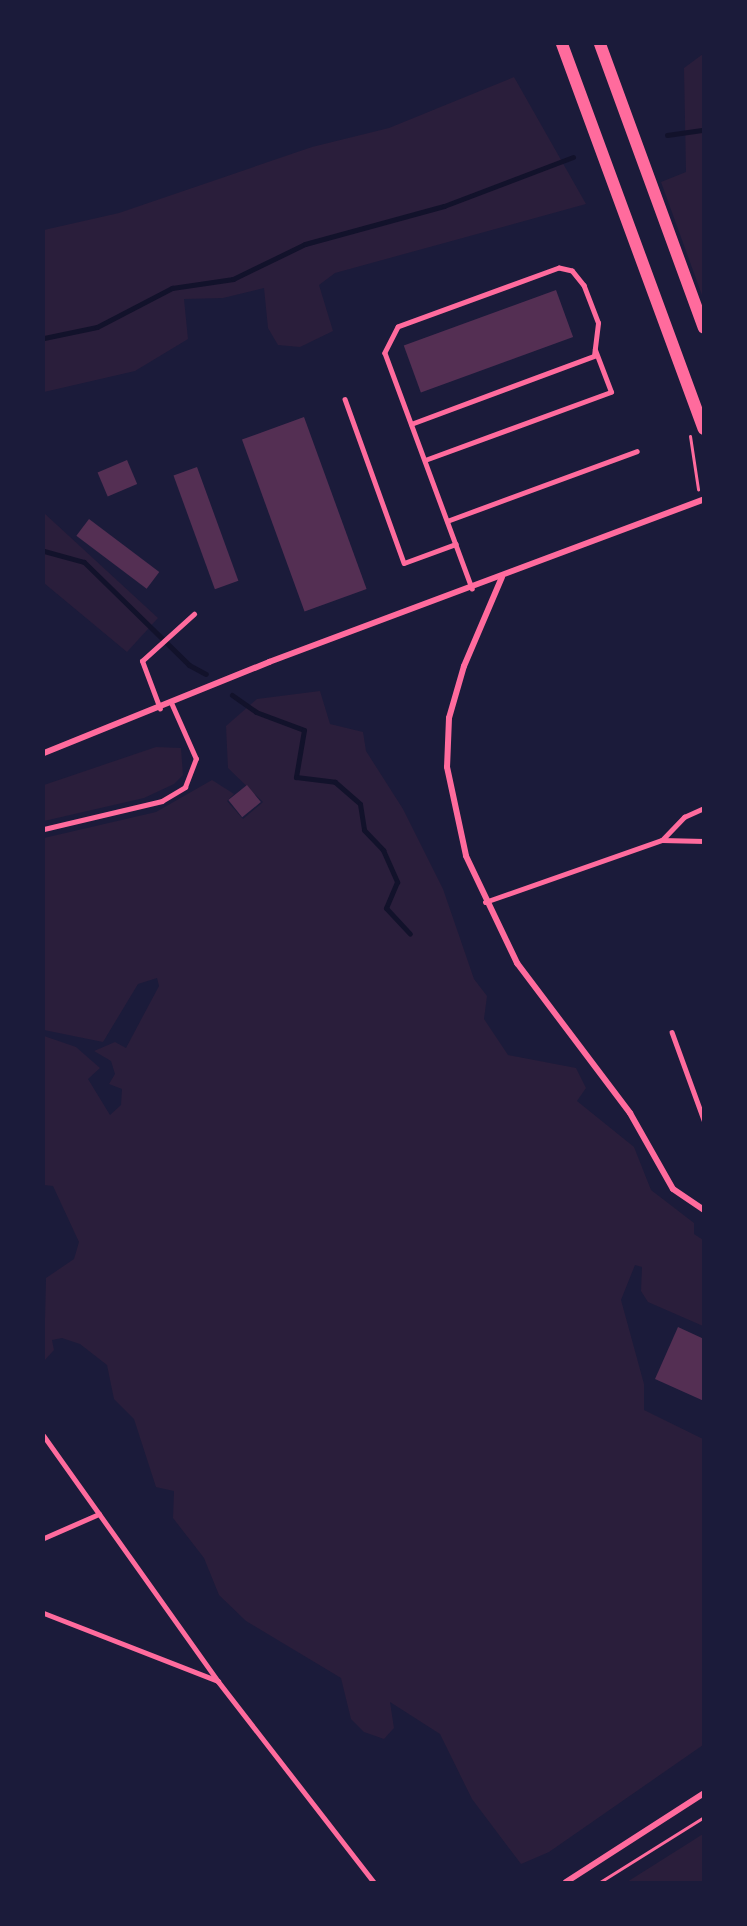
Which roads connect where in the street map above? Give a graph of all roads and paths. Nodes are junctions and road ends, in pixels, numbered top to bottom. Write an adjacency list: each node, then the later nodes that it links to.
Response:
1 (562, 44): 7 (main road)
2 (600, 44): 3 (main road)
3 (704, 328)
4 (595, 350): 6 (lane); 6 (lane); 9 (lane)
5 (345, 399): 12 (lane)
6 (411, 424): 9 (lane)
7 (704, 429)
8 (637, 451): 11 (lane)
9 (425, 460): 11 (lane)
10 (704, 499): 13 (street)
11 (447, 521): 12 (lane)
12 (456, 544): 14 (lane)
13 (502, 577): 14 (street); 23 (street)
14 (472, 588): 16 (street)
15 (194, 614): 17 (lane)
16 (172, 705): 17 (street); 20 (lane)
17 (160, 710): 18 (street)
18 (44, 753)
19 (704, 808): 21 (lane)
20 (44, 829)
21 (662, 840): 22 (lane); 23 (lane)
22 (704, 841)
23 (485, 902): 26 (street)
24 (672, 1032): 25 (lane)
25 (704, 1120)
26 (704, 1210)
27 (44, 1436): 28 (lane)
28 (99, 1514): 29 (lane); 31 (lane)
29 (44, 1538)
30 (44, 1613): 31 (lane)
31 (218, 1681): 34 (lane)
32 (704, 1793): 35 (street)
33 (704, 1817): 36 (path)
34 (374, 1882)
35 (566, 1882)
36 (600, 1882)

